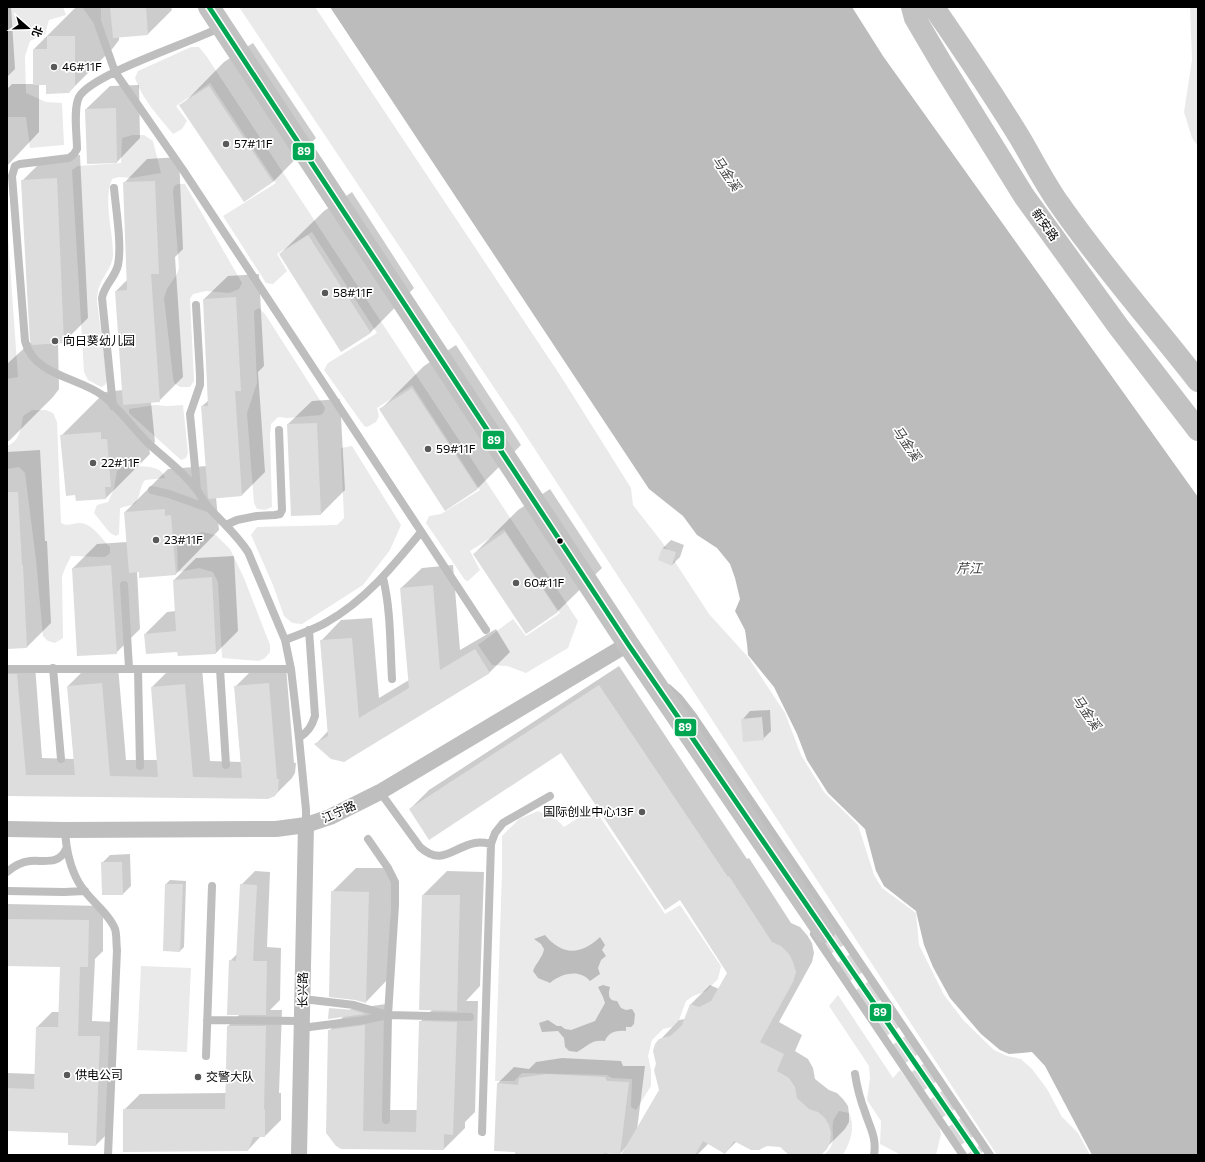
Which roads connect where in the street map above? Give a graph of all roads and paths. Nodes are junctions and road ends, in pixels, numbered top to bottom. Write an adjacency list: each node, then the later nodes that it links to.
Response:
1 (86, 7): 6 (lane)
2 (97, 7): 6 (lane)
3 (208, 7): 7 (street)
4 (912, 7): 14 (street, 新安路)
5 (931, 7): 11 (street, 新安路)
6 (97, 21): 8 (lane)
7 (222, 27): 8 (lane); 25 (street)
8 (115, 72): 12 (lane); 19 (lane)
9 (114, 188): 12 (lane)
10 (196, 306): 15 (lane)
11 (1198, 381)
12 (113, 406): 15 (lane)
13 (280, 430): 18 (lane)
14 (1198, 430)
15 (197, 489): 17 (lane)
16 (152, 490): 17 (lane)
17 (209, 508): 18 (lane)
18 (226, 525): 24 (lane)
19 (421, 532): 20 (lane); 23 (lane)
20 (383, 578): 22 (lane); 33 (lane)
21 (124, 585): 28 (lane)
22 (309, 630): 24 (lane); 34 (lane)
23 (486, 630)
24 (285, 640): 32 (lane)
25 (628, 644): 26 (street); 39 (street, 江宁路)
26 (642, 665): 35 (lane); 51 (street); 65 (lane)
27 (53, 668): 28 (lane); 29 (lane); 36 (lane)
28 (128, 668): 30 (lane)
29 (7, 669)
30 (138, 669): 31 (lane); 38 (lane)
31 (220, 669): 32 (lane); 37 (lane)
32 (291, 669): 34 (lane)
33 (392, 679)
34 (299, 738): 41 (lane)
35 (683, 740)
36 (61, 759)
37 (226, 765)
38 (140, 766)
39 (380, 792): 41 (street, 江宁路); 45 (lane)
40 (550, 796): 45 (lane)
41 (306, 825): 43 (street, 江宁路); 52 (street, 长兴路)
42 (7, 829): 43 (street, 江宁路)
43 (65, 830): 46 (lane)
44 (368, 838): 53 (lane)
45 (491, 844): 60 (lane)
46 (66, 850): 47 (lane); 50 (lane)
47 (7, 872)
48 (212, 886): 55 (lane)
49 (7, 891): 50 (lane)
50 (85, 892): 61 (lane)
51 (816, 929): 64 (lane)
52 (303, 999): 53 (lane); 56 (street, 长兴路)
53 (388, 1015): 54 (lane); 56 (lane); 59 (lane)
54 (470, 1017)
55 (207, 1020): 56 (lane); 57 (lane)
56 (302, 1024): 62 (street, 长兴路)
57 (206, 1056)
58 (855, 1074): 63 (lane)
59 (386, 1120)
60 (482, 1132)
61 (108, 1155)
62 (299, 1155)
63 (874, 1155)
64 (963, 1155)
65 (990, 1155)

